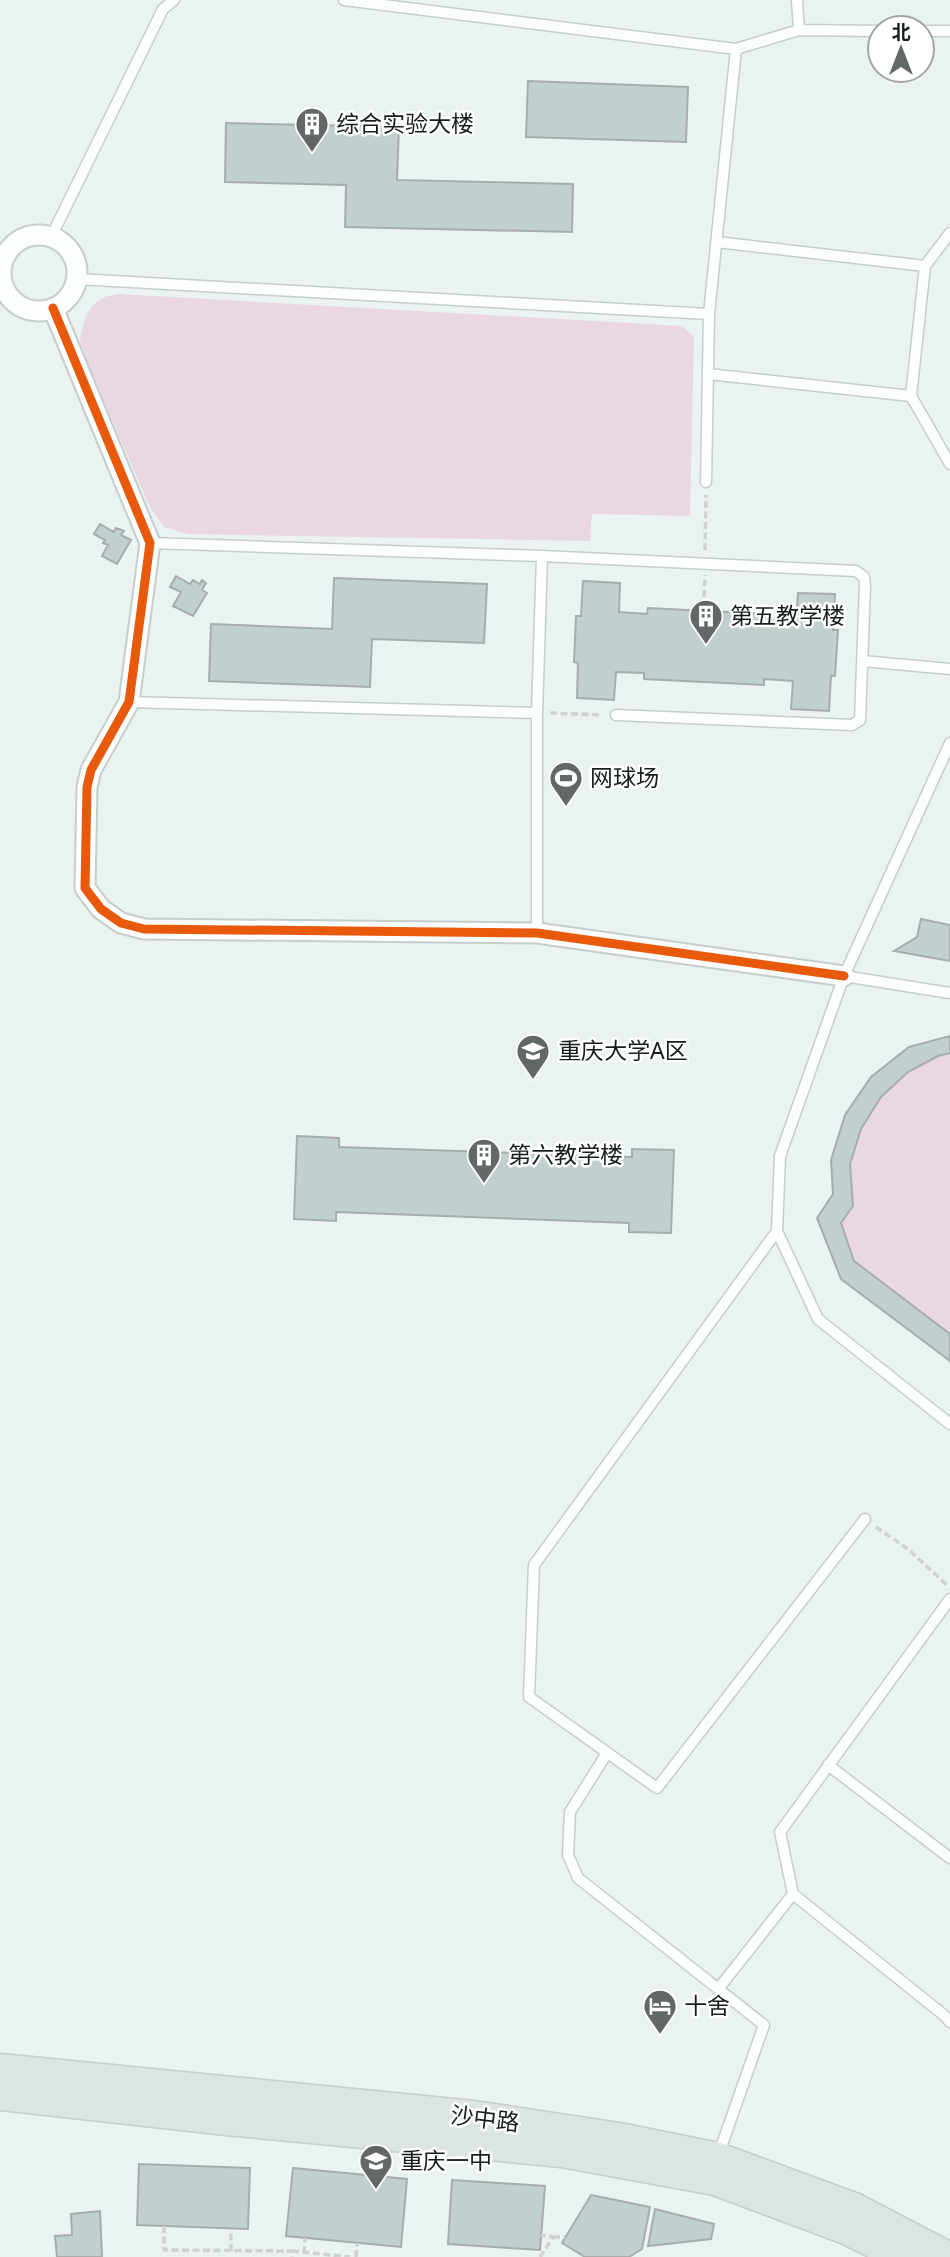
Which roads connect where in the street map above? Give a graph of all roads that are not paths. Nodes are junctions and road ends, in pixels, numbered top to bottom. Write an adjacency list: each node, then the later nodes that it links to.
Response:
1 (174, 0): 8 (lane)
2 (344, 0): 6 (lane)
3 (797, 0): 4 (lane)
4 (799, 30): 5 (lane); 6 (lane)
5 (866, 31)
6 (736, 49): 9 (lane)
7 (950, 233): 10 (lane)
8 (51, 236): 11 (street); 12 (street)
9 (717, 242): 10 (lane); 14 (lane)
10 (925, 266): 16 (lane)
11 (77, 278): 13 (street); 14 (lane)
12 (1, 282): 13 (street)
13 (53, 308): 19 (street)
14 (709, 314): 15 (lane)
15 (708, 374): 16 (lane); 18 (lane)
16 (911, 396): 17 (lane)
17 (950, 464)
18 (706, 482)
19 (150, 543): 20 (lane); 23 (street)
20 (542, 556): 21 (lane); 24 (lane)
21 (862, 661): 22 (lane); 25 (lane)
22 (950, 669)
23 (129, 702): 24 (lane); 27 (street)
24 (537, 713): 27 (lane)
25 (616, 715)
26 (950, 743): 28 (lane)
27 (537, 933): 28 (street)
28 (844, 976): 29 (lane); 30 (lane)
29 (950, 993)
30 (777, 1231): 31 (lane); 34 (lane)
31 (950, 1424)
32 (865, 1519): 34 (lane)
33 (950, 1599): 35 (lane)
34 (607, 1754): 38 (lane)
35 (828, 1765): 36 (lane); 37 (lane)
36 (950, 1858)
37 (793, 1894): 38 (lane); 39 (lane)
38 (719, 1988): 42 (lane)
39 (948, 2016)
40 (0, 2069): 42 (main road, 沙中路)
41 (0, 2095): 43 (main road, 沙中路)
42 (718, 2158): 44 (main road, 沙中路)
43 (903, 2257)
44 (948, 2257)

